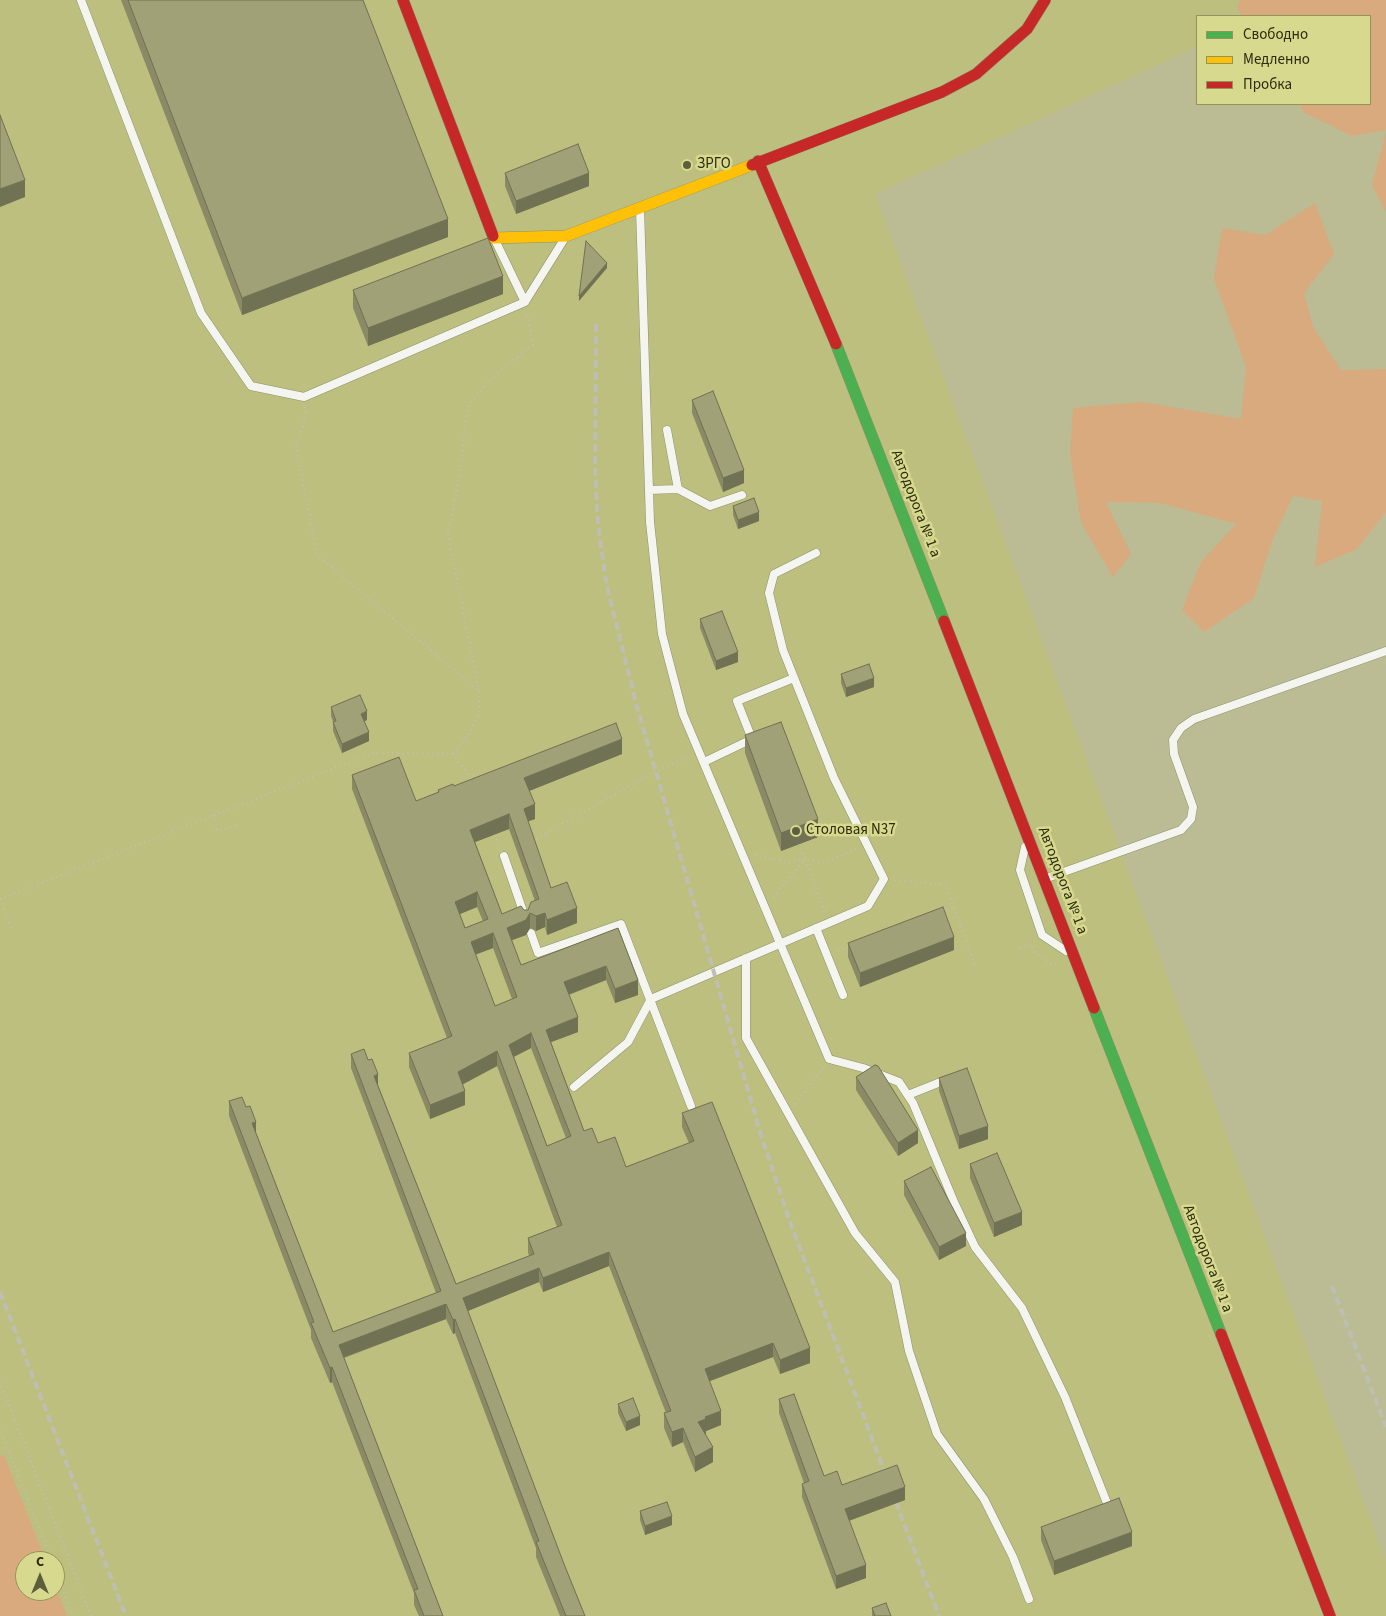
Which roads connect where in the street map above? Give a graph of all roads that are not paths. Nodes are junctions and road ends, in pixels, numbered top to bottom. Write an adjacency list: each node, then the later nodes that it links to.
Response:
1 (81, 0): 8 (lane)
2 (403, 0): 7 (street)
3 (1045, 0): 4 (street)
4 (758, 160): 5 (street); 17 (street, Автодорога № 1 а)
5 (640, 207): 6 (street); 11 (lane)
6 (566, 236): 7 (street); 8 (lane)
7 (494, 238): 8 (lane)
8 (525, 302)
9 (667, 430): 10 (lane)
10 (678, 489): 11 (lane); 12 (lane)
11 (649, 490): 16 (lane)
12 (742, 495)
13 (816, 553): 15 (lane)
14 (1386, 651): 19 (lane)
15 (794, 678): 16 (lane); 21 (lane)
16 (704, 762): 23 (lane)
17 (1028, 835): 19 (street, Автодорога № 1 а); 24 (lane)
18 (504, 856): 20 (lane)
19 (1045, 879): 24 (street, Автодорога № 1 а)
20 (526, 919)
21 (816, 928): 23 (lane); 26 (lane)
22 (531, 933): 27 (lane)
23 (779, 944): 25 (lane); 30 (lane)
24 (1075, 957): 34 (street, Автодорога № 1 а)
25 (746, 958): 27 (lane); 33 (lane)
26 (844, 995)
27 (651, 999): 29 (lane); 31 (lane)
28 (954, 1076): 30 (lane)
29 (574, 1087)
30 (908, 1095): 32 (lane)
31 (691, 1106)
32 (1107, 1503)
33 (1029, 1599)
34 (1330, 1616)

